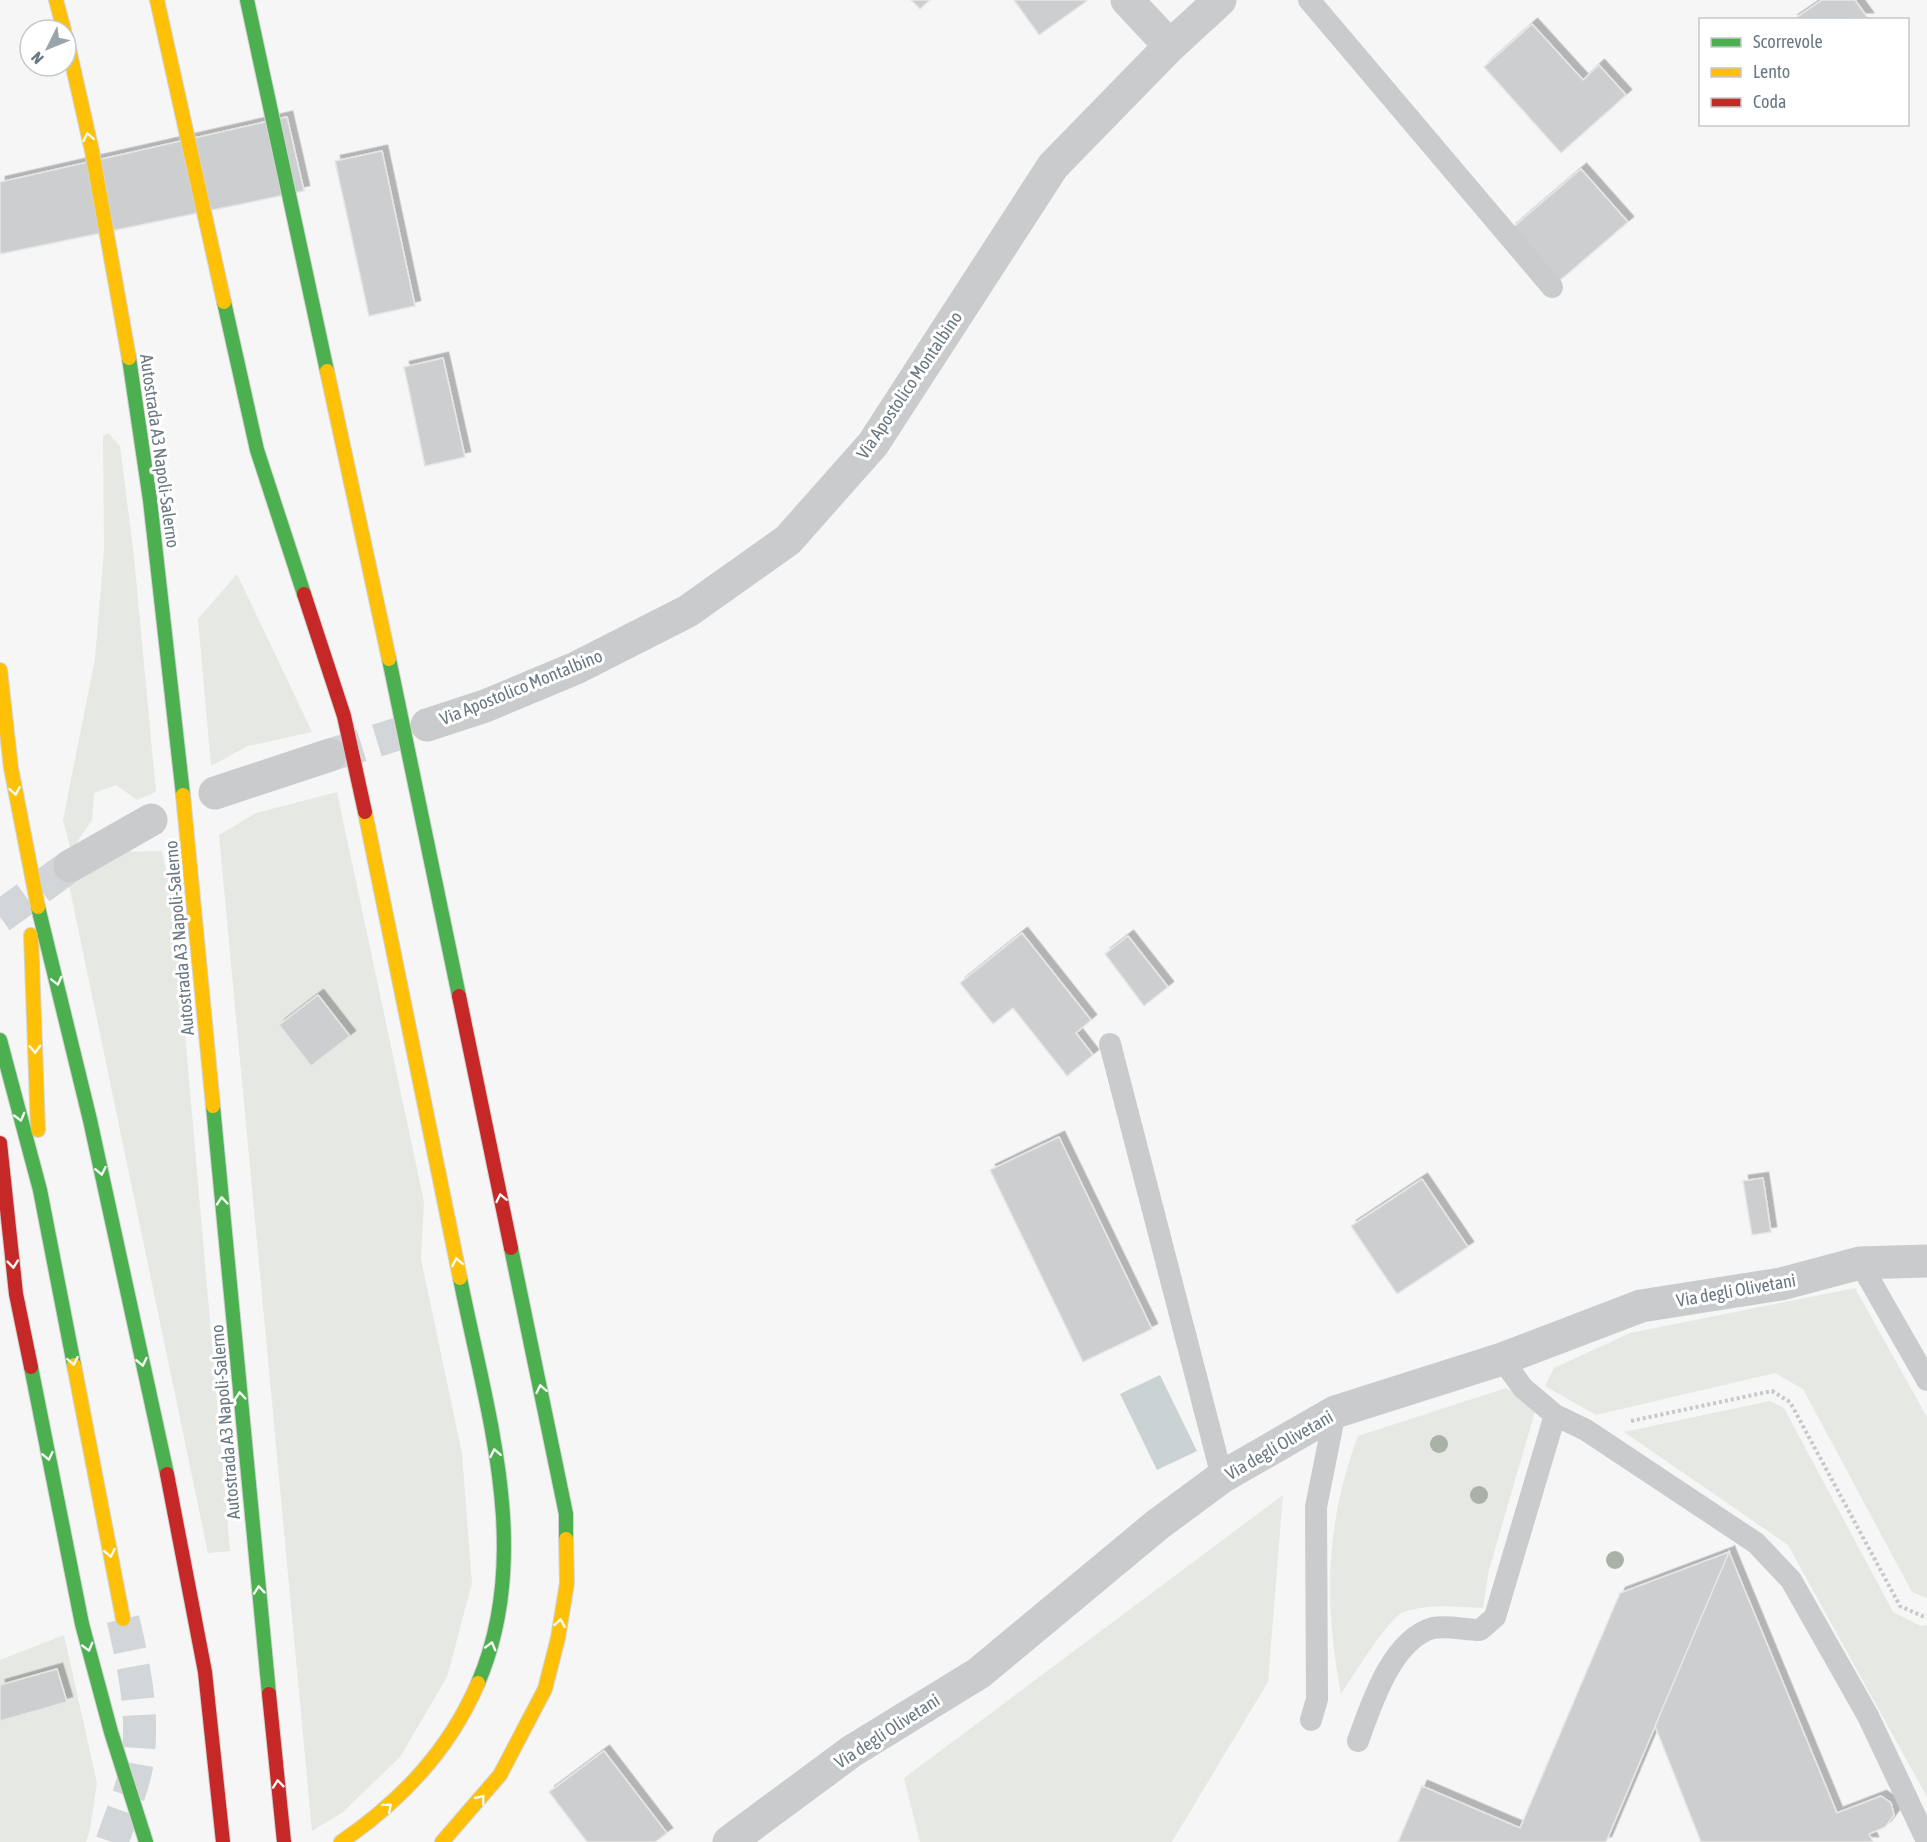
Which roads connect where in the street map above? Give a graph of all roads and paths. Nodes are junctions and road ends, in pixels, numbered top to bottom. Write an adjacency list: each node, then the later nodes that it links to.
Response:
1 (56, 0): 7 (highway)
2 (157, 0): 38 (highway, one-way to 2)
3 (247, 0): 39 (highway, one-way to 3)
4 (1128, 0): 8 (street)
5 (1220, 0): 8 (street, Via Apostolico Montalbino)
6 (1309, 0): 10 (lane)
7 (61, 18)
8 (1170, 46): 12 (street, Via Apostolico Montalbino)
9 (75, 78): 37 (highway, Autostrada A3 Napoli-Salerno, one-way to 9)
10 (1552, 287)
11 (0, 670): 16 (highway, one-way to 16)
12 (427, 725)
13 (330, 755): 14 (street)
14 (215, 793)
15 (151, 820): 17 (street)
16 (28, 865): 21 (highway, one-way to 21); 36 (highway, one-way to 36)
17 (70, 866)
18 (0, 1040): 21 (highway, one-way to 21)
19 (1110, 1044): 29 (lane)
20 (0, 1143): 35 (highway, one-way to 35)
21 (40, 1190): 31 (highway, one-way to 31)
22 (1927, 1261): 23 (street, Via degli Olivetani)
23 (1860, 1263): 24 (street, Via degli Olivetani); 25 (lane)
24 (1502, 1359): 26 (street, Via degli Olivetani); 27 (lane)
25 (1927, 1380)
26 (1335, 1412): 29 (street, Via degli Olivetani); 32 (lane)
27 (1555, 1415): 28 (lane); 33 (lane)
28 (1586, 1430): 30 (path); 34 (lane)
29 (1222, 1477): 40 (street, Via degli Olivetani)
30 (1927, 1615)
31 (123, 1619)
32 (1311, 1720)
33 (1358, 1741)
34 (1927, 1840)
35 (146, 1842)
36 (224, 1842)
37 (284, 1842)
38 (341, 1842)
39 (442, 1842)
40 (729, 1842)

